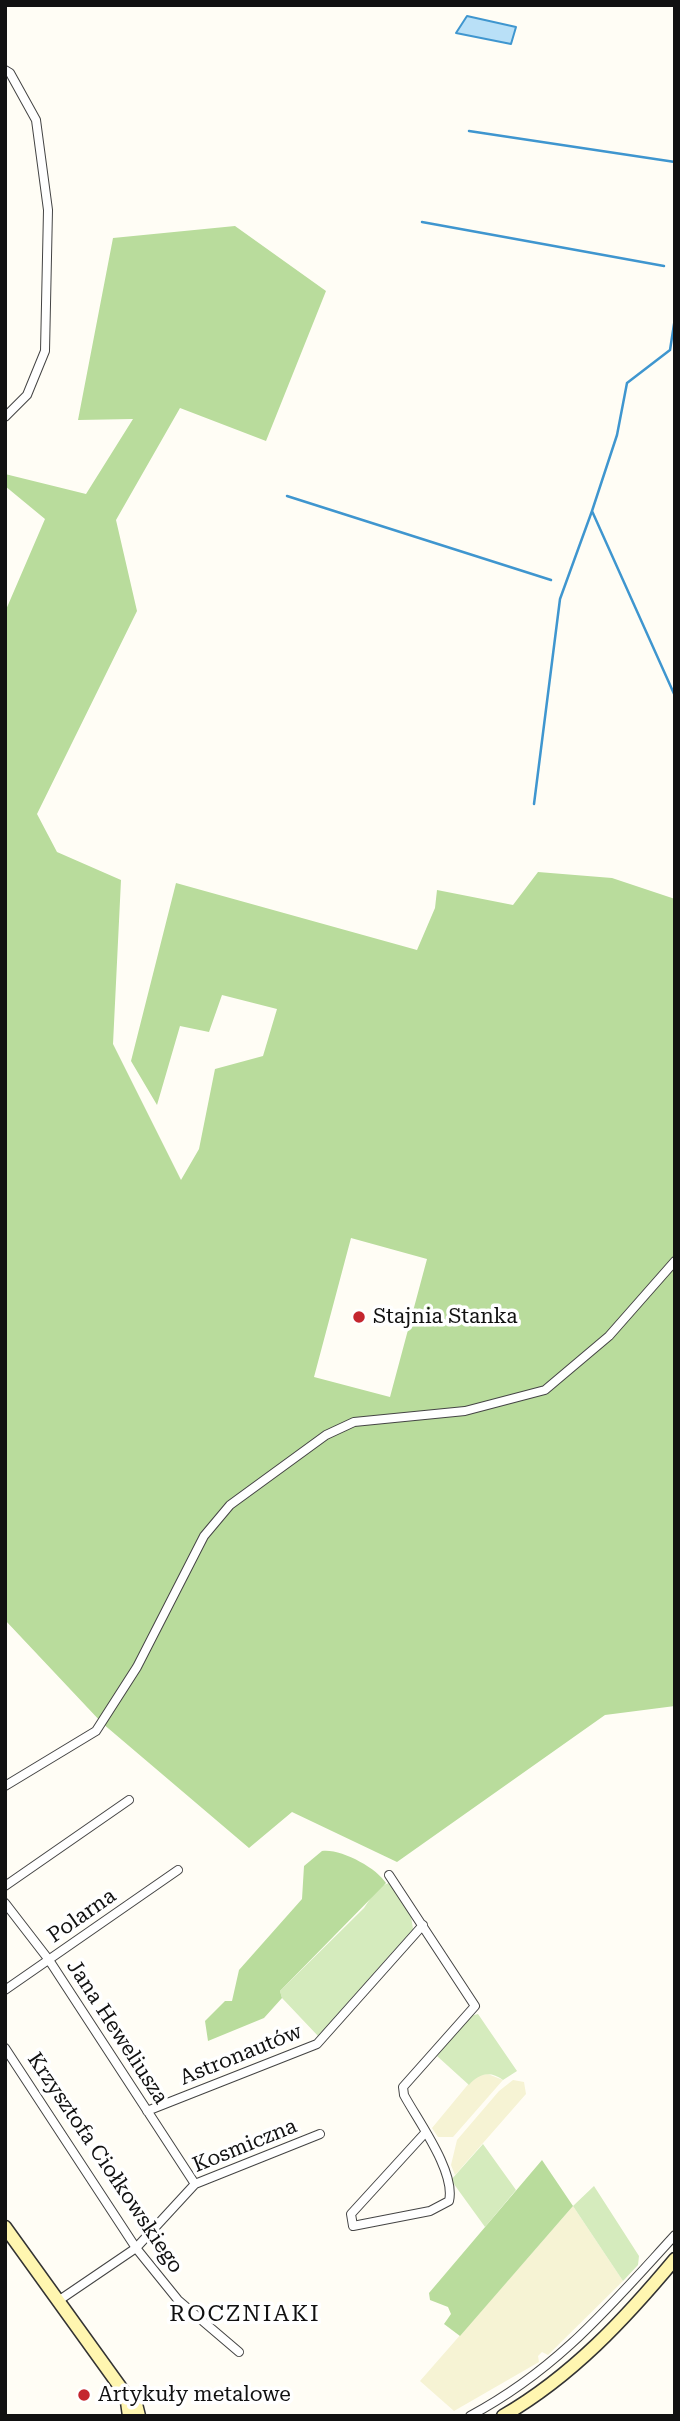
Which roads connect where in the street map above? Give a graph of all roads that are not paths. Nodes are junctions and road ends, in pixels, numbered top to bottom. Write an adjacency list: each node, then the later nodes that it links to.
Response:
1 (5, 70): 2 (street)
2 (5, 417)
3 (675, 1261): 4 (street)
4 (5, 1786)
5 (129, 1800): 8 (street)
6 (178, 1870): 11 (street, Polarna)
7 (389, 1875): 10 (street)
8 (5, 1886)
9 (5, 1903): 11 (street, Jana Heweliusza)
10 (423, 1925): 14 (street, Astronautów); 15 (street)
11 (49, 1960): 12 (street, Polarna); 14 (street, Jana Heweliusza)
12 (5, 1990)
13 (5, 2048): 20 (street, Krzysztofa Ciołkowskiego)
14 (147, 2111): 17 (street, Jana Heweliusza)
15 (425, 2133): 15 (street)
16 (320, 2134): 17 (street, Kosmiczna)
17 (195, 2184): 20 (street, Kosmiczna)
18 (5, 2227): 22 (street)
19 (675, 2235): 27 (street)
20 (136, 2248): 22 (street, Kosmiczna); 23 (street, Krzysztofa Ciołkowskiego)
21 (675, 2259): 28 (street)
22 (58, 2301): 24 (street)
23 (239, 2352)
24 (126, 2396): 25 (street); 26 (street)
25 (129, 2416)
26 (139, 2416)
27 (470, 2416)
28 (503, 2416)

